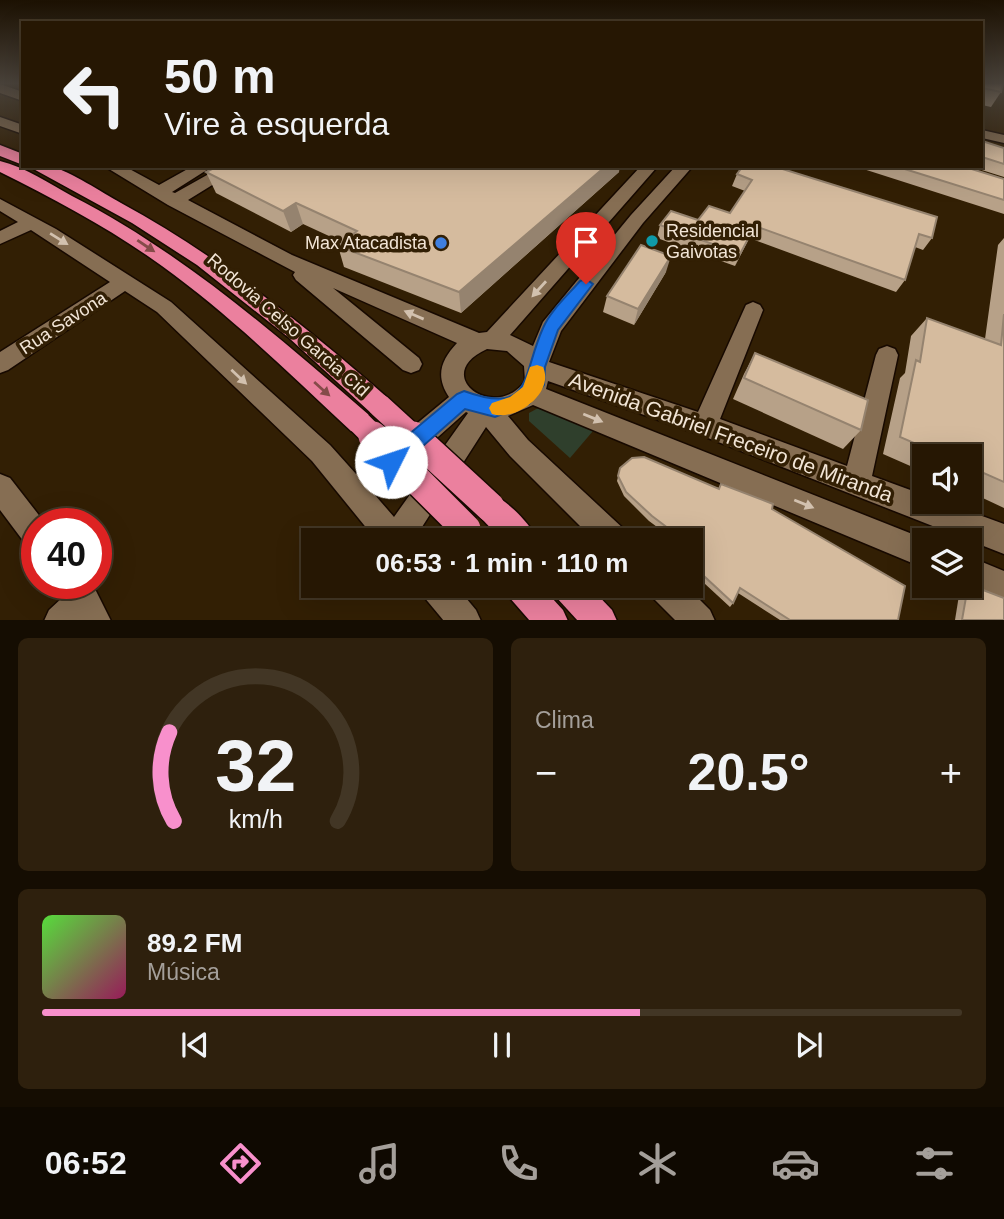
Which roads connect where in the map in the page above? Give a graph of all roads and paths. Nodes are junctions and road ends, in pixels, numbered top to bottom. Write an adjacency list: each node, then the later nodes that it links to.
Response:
1 (21, 112): 2 (street)
2 (0, 120): 3 (street)
3 (21, 129)
4 (983, 134): 5 (street)
5 (1004, 139)
6 (983, 147): 8 (street)
7 (0, 150): 9 (highway)
8 (1004, 153)
9 (21, 159)
10 (0, 166): 32 (highway, Rodovia Celso Garcia Cid, one-way to 32)
11 (40, 168): 32 (highway, Rodovia Celso Garcia Cid)
12 (203, 168): 18 (street)
13 (231, 168): 18 (street)
14 (648, 168): 17 (street)
15 (683, 168): 20 (street)
16 (126, 169): 18 (street)
17 (625, 192): 20 (street); 26 (street, one-way to 26)
18 (167, 197): 23 (street)
19 (0, 204): 21 (street)
20 (637, 219): 30 (street)
21 (32, 222): 22 (street); 24 (street, one-way to 24)
22 (0, 238)
23 (285, 260): 26 (street, one-way to 23); 29 (street)
24 (126, 281): 28 (street, Rua Savona); 36 (street, one-way to 36)
25 (753, 310): 33 (street)
26 (485, 340): 30 (street); 31 (street)
27 (887, 355): 34 (street)
28 (0, 364)
29 (411, 364)
30 (533, 380): 31 (street); 33 (street, Avenida Gabriel Freceiro de Miranda); 44 (street, Avenida Gabriel Freceiro de Miranda, one-way to 44)
31 (474, 404): 36 (street); 39 (street); 42 (street)
32 (370, 414): 40 (highway, Rodovia Celso Garcia Cid, bridge); 41 (highway, Rodovia Celso Garcia Cid, bridge)
33 (705, 425): 34 (street, Avenida Gabriel Freceiro de Miranda)
34 (857, 481): 43 (street, Avenida Gabriel Freceiro de Miranda)
35 (0, 487): 37 (street)
36 (355, 493): 38 (street)
37 (21, 515)
38 (386, 528)
39 (403, 528)
40 (466, 528)
41 (510, 528)
42 (602, 528)
43 (1004, 539)
44 (912, 549)
45 (982, 577): 46 (street)
46 (1004, 586)
47 (446, 598): 53 (street)
48 (531, 598): 54 (highway)
49 (579, 598): 55 (highway)
50 (675, 598): 56 (street)
51 (84, 601): 52 (street)
52 (61, 620)
53 (464, 620)
54 (551, 620)
55 (600, 620)
56 (698, 620)

